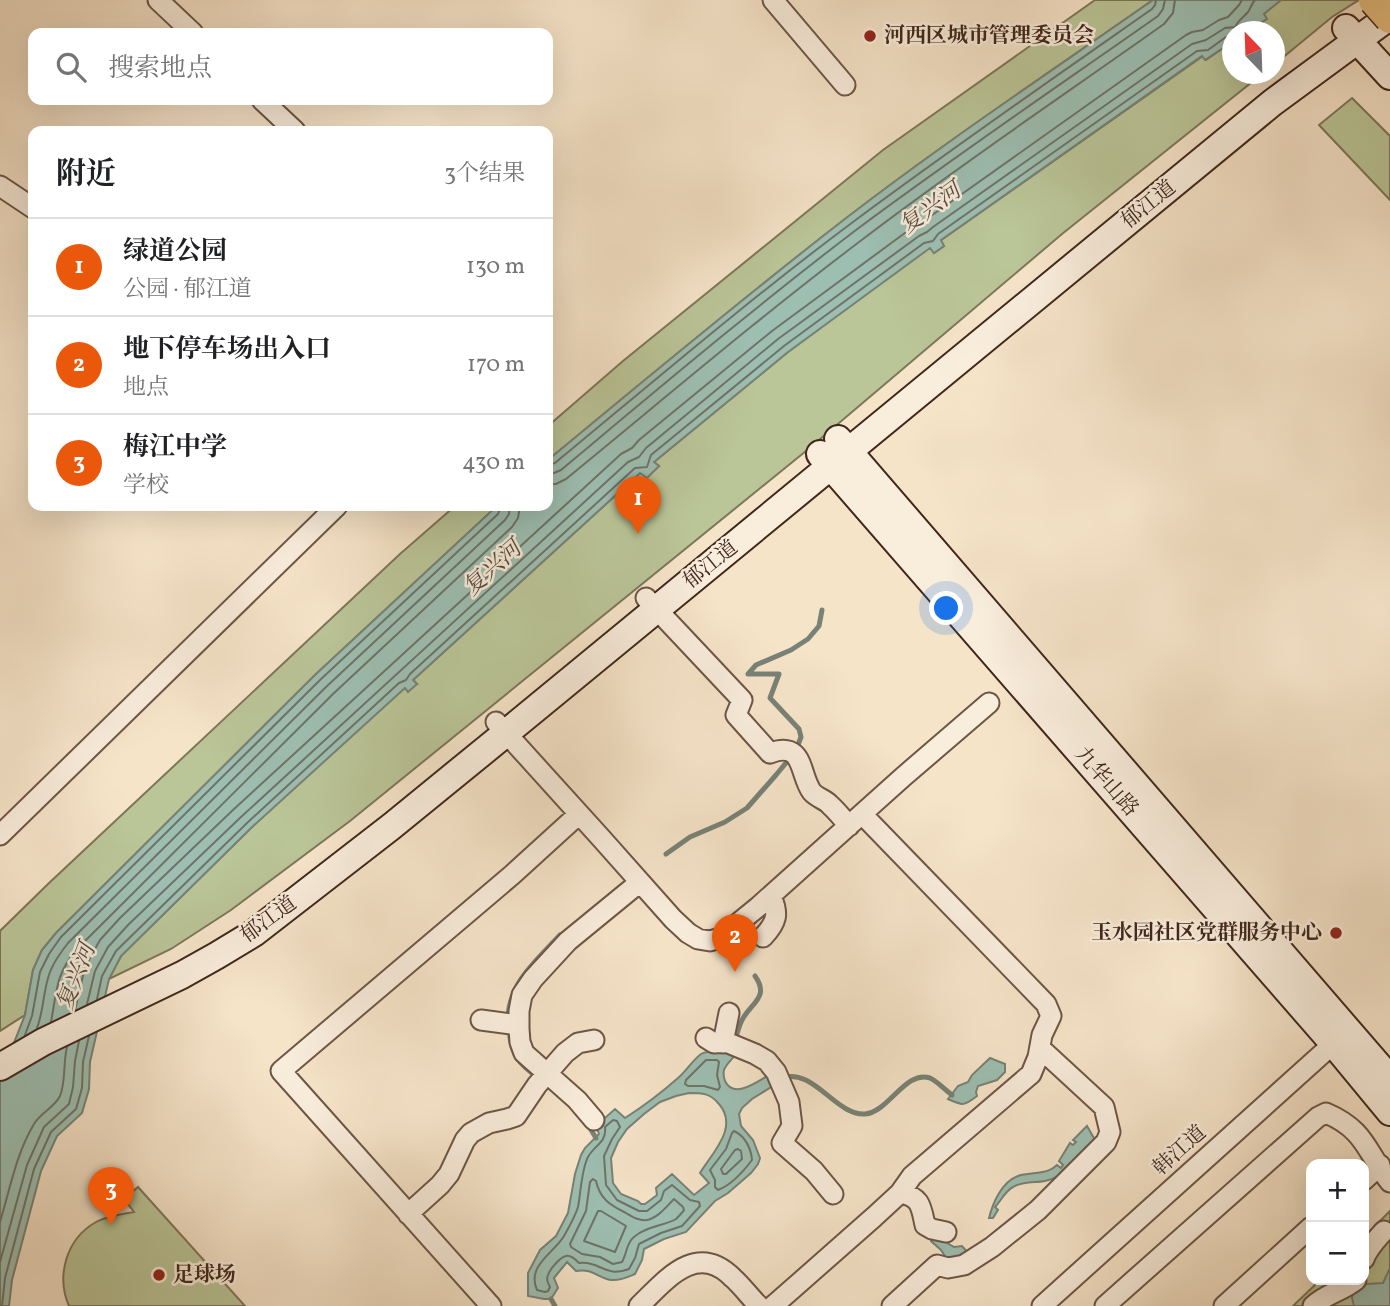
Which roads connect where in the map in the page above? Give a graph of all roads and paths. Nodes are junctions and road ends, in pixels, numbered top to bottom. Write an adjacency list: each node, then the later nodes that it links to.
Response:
1 (158, 0): 6 (street)
2 (773, 0): 9 (street)
3 (1374, 0): 5 (main road, bridge)
4 (1383, 0): 7 (main road, 郁江道)
5 (1390, 17): 7 (main road, 郁江道)
6 (188, 28)
7 (1351, 33): 8 (main road); 14 (main road, 郁江道)
8 (1390, 76)
9 (845, 85)
10 (267, 105): 11 (street)
11 (290, 126)
12 (0, 186): 13 (street)
13 (28, 205)
14 (834, 453): 16 (main road, 郁江道); 29 (main road, 九华山路)
15 (332, 511): 21 (street)
16 (652, 603): 18 (main road, 郁江道); 20 (street)
17 (989, 703): 20 (street)
18 (501, 727): 19 (street); 24 (main road, 郁江道)
19 (579, 814): 22 (street); 41 (street)
20 (855, 820): 23 (street); 31 (street)
21 (0, 835)
22 (640, 882): 23 (street); 28 (street)
23 (771, 895): 25 (street)
24 (251, 927): 32 (main road, 郁江道); 33 (main road, 郁江道)
25 (763, 937)
26 (729, 1013): 40 (street)
27 (489, 1021): 28 (street)
28 (519, 1025): 34 (street)
29 (1341, 1037): 35 (main road, 九华山路); 36 (main road, 九华山路); 52 (street, 韩江道)
30 (594, 1040): 34 (street)
31 (1040, 1048): 39 (street); 51 (street)
32 (0, 1050)
33 (0, 1067)
34 (543, 1078): 37 (street); 41 (street)
35 (1390, 1079)
36 (1390, 1112)
37 (594, 1119)
38 (1385, 1173): 53 (street)
39 (900, 1193): 43 (street); 50 (street)
40 (833, 1194)
41 (408, 1214): 47 (street)
42 (1388, 1227): 45 (street)
43 (939, 1231)
44 (1306, 1232): 54 (street)
45 (1369, 1249)
46 (1351, 1285): 55 (street)
47 (491, 1306)
48 (639, 1306): 49 (street)
49 (759, 1306)
50 (773, 1306)
51 (892, 1306)
52 (1042, 1306)
53 (1105, 1306)
54 (1224, 1306)
55 (1313, 1306)

